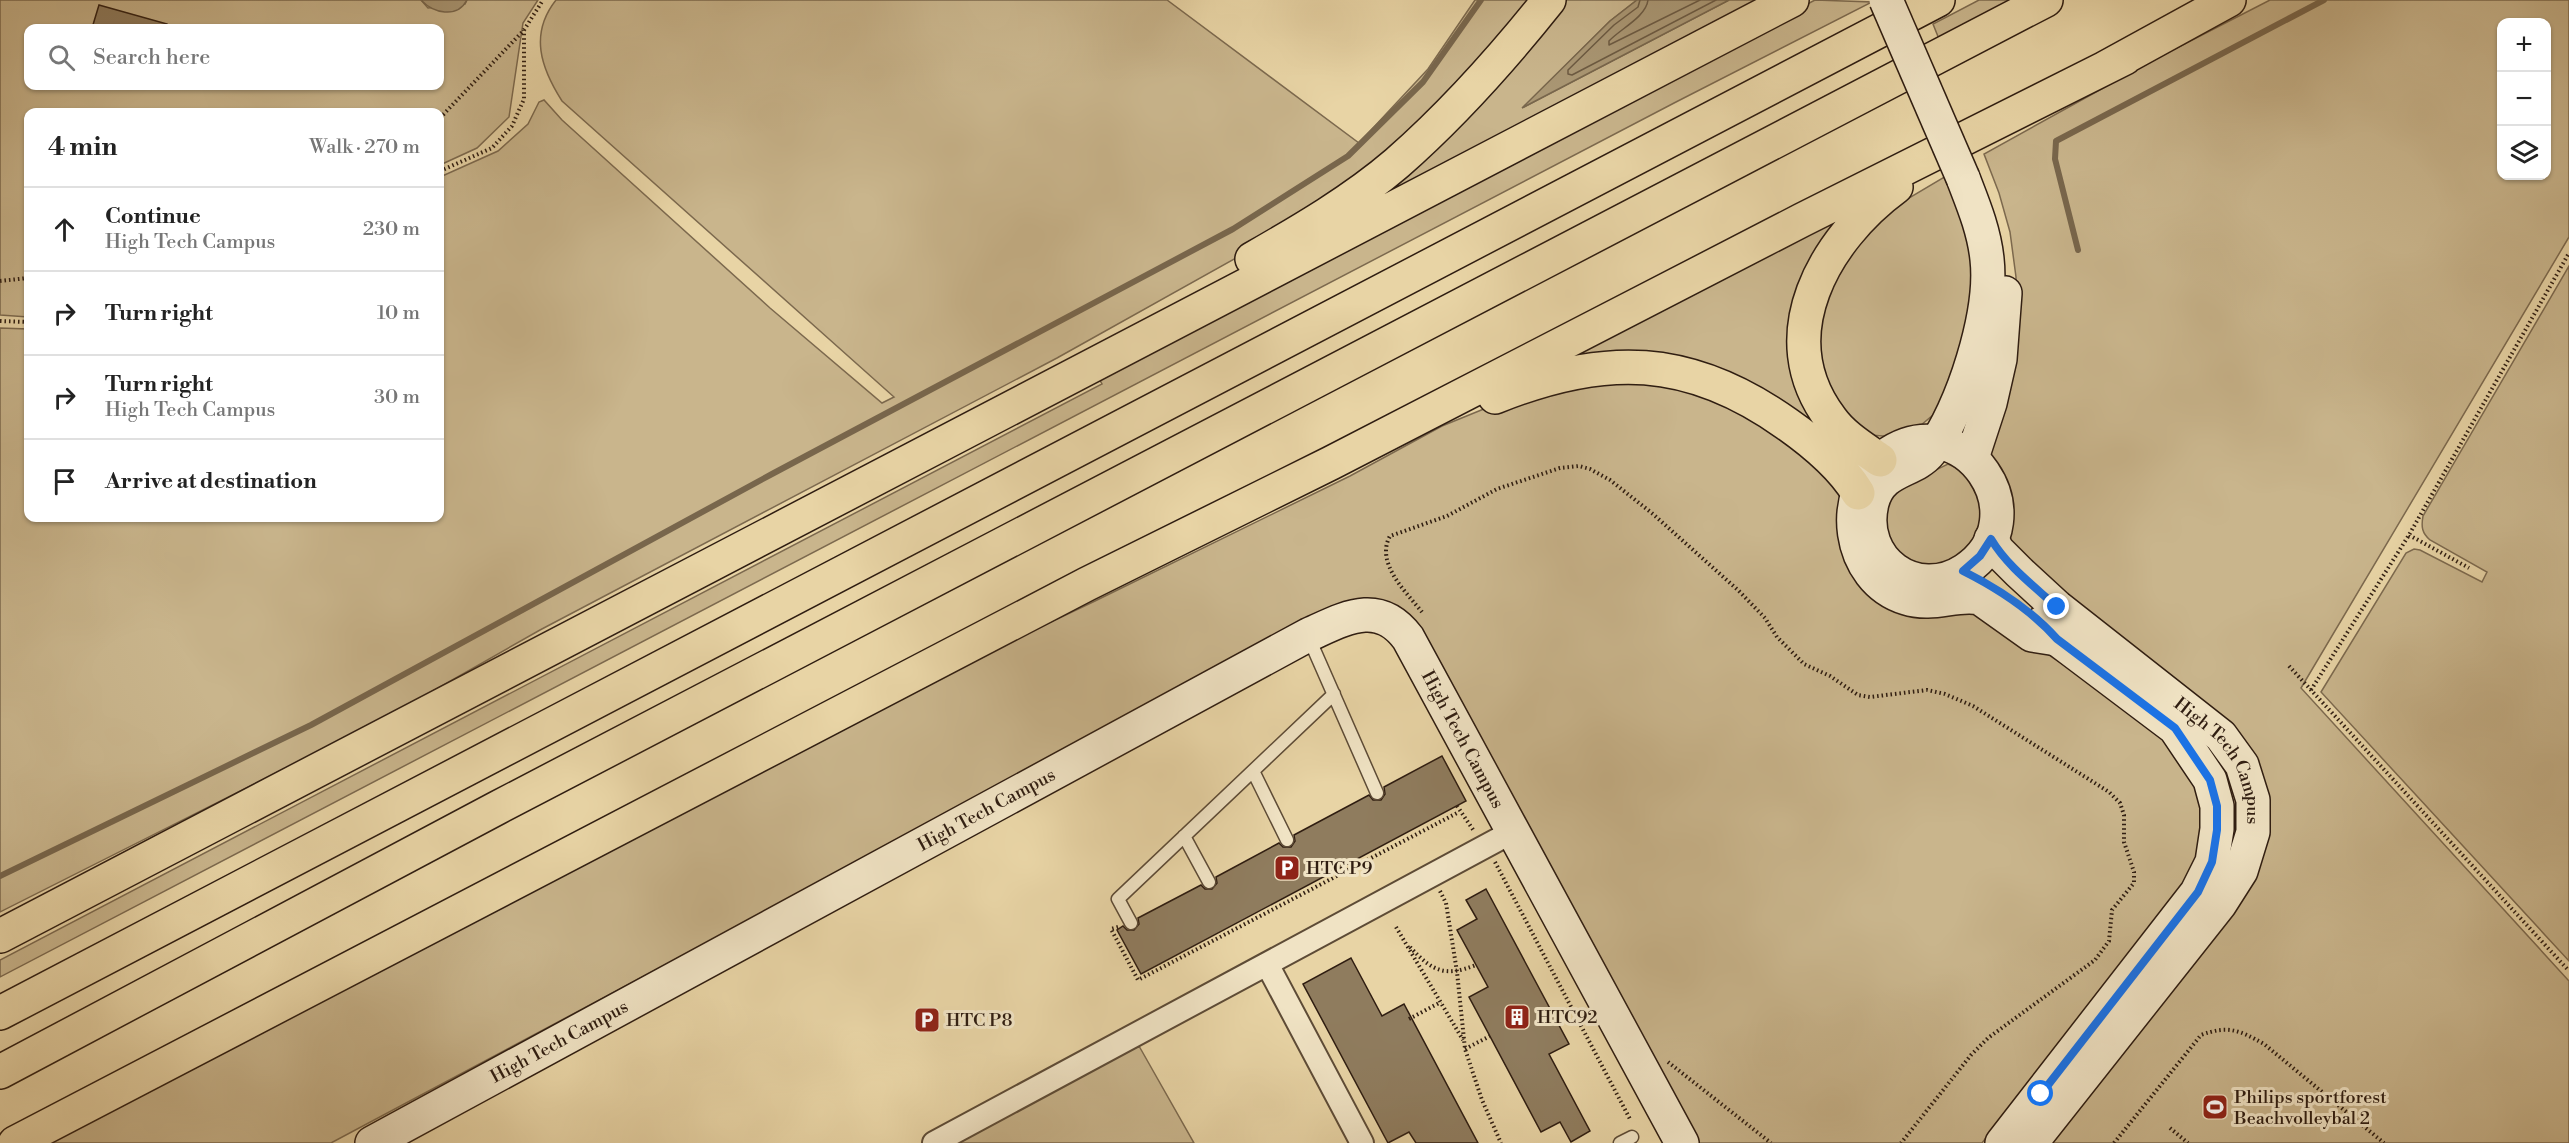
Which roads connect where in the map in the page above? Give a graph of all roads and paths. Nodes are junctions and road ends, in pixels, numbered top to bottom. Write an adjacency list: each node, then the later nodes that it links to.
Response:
1 (543, 0): 9 (path)
2 (1549, 0): 19 (highway)
3 (1792, 0): 19 (highway)
4 (1886, 0): 13 (street, bridge)
5 (1904, 0): 13 (street)
6 (1938, 0): 52 (highway)
7 (2046, 0): 58 (highway)
8 (2229, 0): 10 (highway)
9 (524, 30): 11 (path); 12 (path)
10 (2125, 58): 22 (highway); 23 (highway)
11 (444, 114)
12 (444, 169)
13 (1970, 174): 20 (street); 21 (street)
14 (2569, 253): 25 (path)
15 (24, 278): 16 (path)
16 (0, 281)
17 (0, 321): 18 (path)
18 (24, 322)
19 (1105, 359): 46 (highway)
20 (1936, 442): 21 (street); 22 (street); 24 (street)
21 (1972, 458): 26 (street)
22 (1880, 460): 24 (street)
23 (1331, 463): 24 (highway); 61 (highway)
24 (1865, 500): 28 (street)
25 (2409, 535): 27 (path); 32 (path)
26 (1991, 539): 28 (street); 70 (street, High Tech Campus)
27 (2469, 568)
28 (1961, 584): 69 (street, High Tech Campus)
29 (1425, 616): 68 (path)
30 (1308, 635): 33 (lane); 39 (street, High Tech Campus); 62 (street, High Tech Campus)
31 (2289, 666): 32 (path)
32 (2311, 690): 49 (path)
33 (1334, 694): 34 (lane); 35 (lane)
34 (1253, 771): 38 (lane); 40 (lane)
35 (1377, 793)
36 (1457, 806): 37 (path)
37 (1459, 812): 39 (path); 44 (path)
38 (1184, 836): 42 (lane); 44 (lane)
39 (1499, 839): 41 (street); 59 (path); 66 (street, High Tech Campus)
40 (1287, 840)
41 (1432, 874): 43 (street); 50 (path)
42 (1209, 882)
43 (1375, 905): 45 (path); 47 (street)
44 (1131, 923)
45 (1396, 927): 50 (path); 51 (path)
46 (0, 936)
47 (1267, 964): 63 (street); 64 (street)
48 (1476, 965): 50 (path)
49 (2569, 970)
50 (1457, 972): 55 (path)
51 (1441, 1002): 53 (path); 55 (path)
52 (0, 1013)
53 (1409, 1019)
54 (1490, 1036): 56 (path)
55 (1465, 1043): 56 (path)
56 (1466, 1048): 65 (path)
57 (1661, 1056): 67 (path)
58 (0, 1072)
59 (1632, 1123)
60 (2169, 1128): 72 (path)
61 (15, 1143)
62 (372, 1143)
63 (934, 1143)
64 (1362, 1143)
65 (1501, 1143)
66 (1682, 1143)
67 (1771, 1143)
68 (1901, 1143)
69 (2002, 1143)
70 (2031, 1143)
71 (2114, 1143): 73 (path)
72 (2188, 1143)
73 (2384, 1143)

